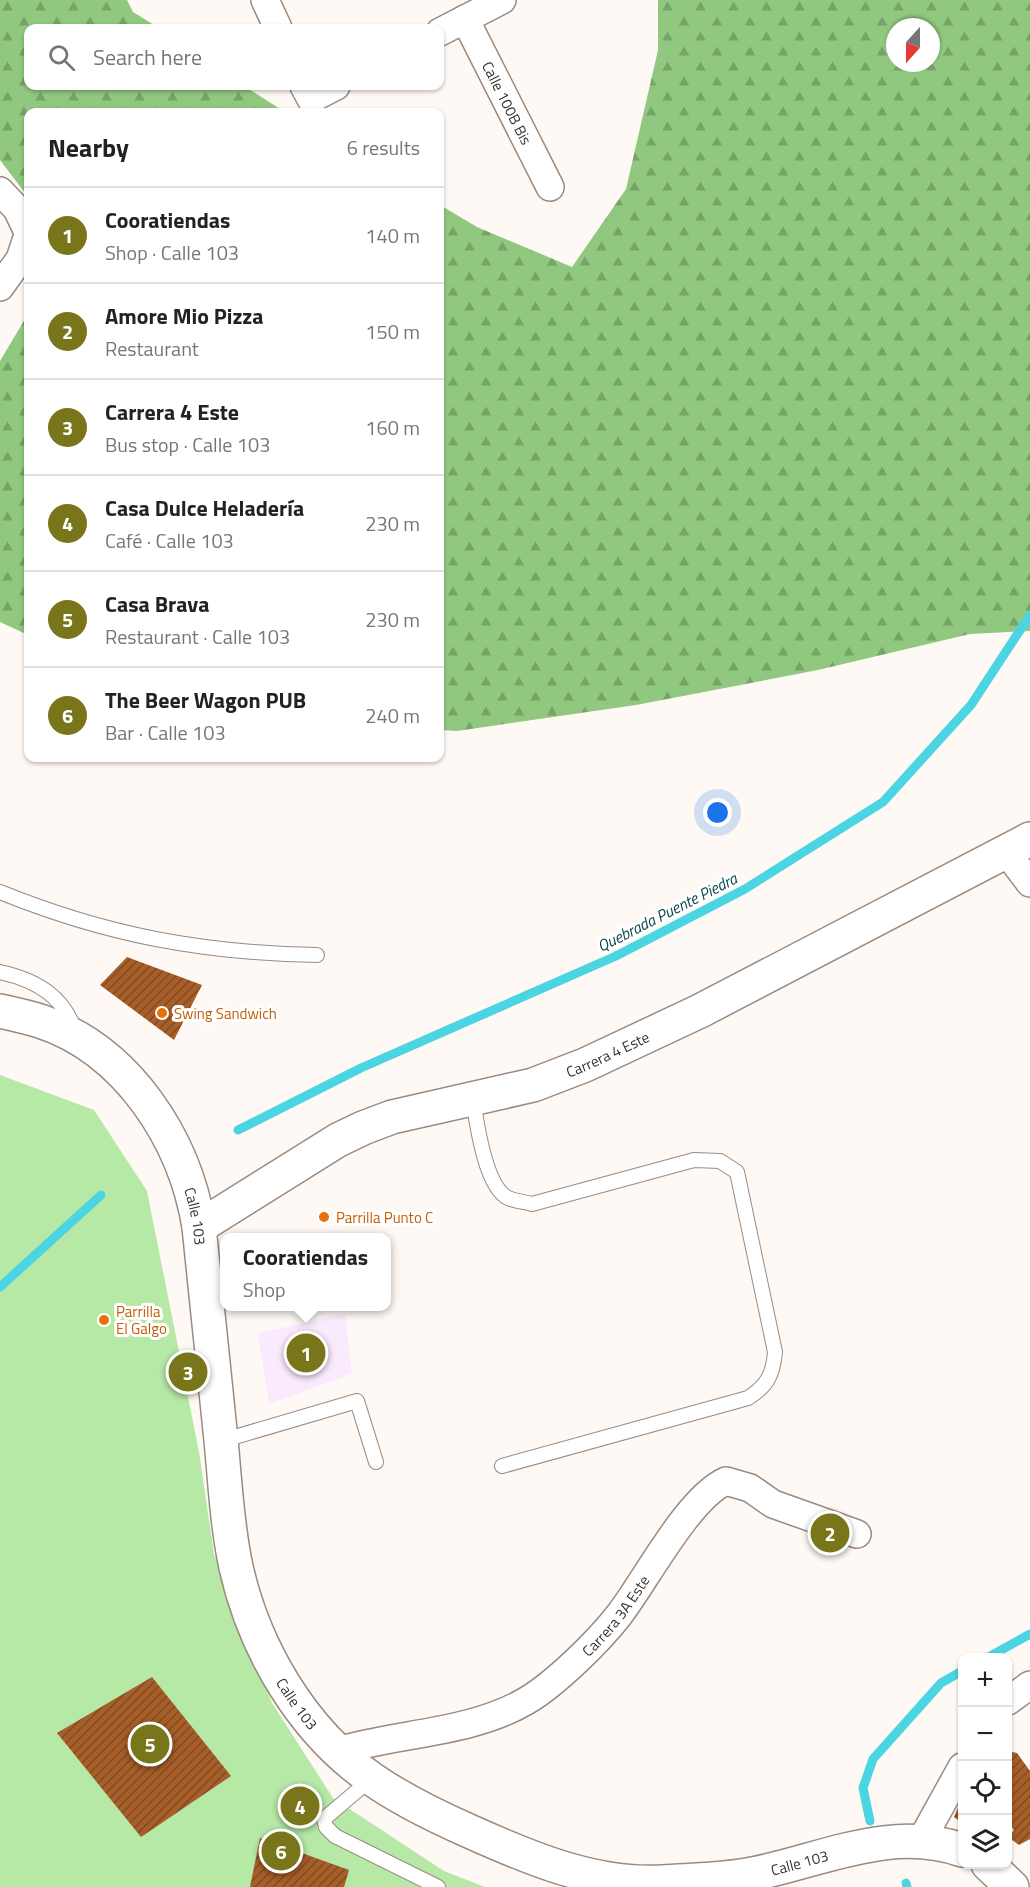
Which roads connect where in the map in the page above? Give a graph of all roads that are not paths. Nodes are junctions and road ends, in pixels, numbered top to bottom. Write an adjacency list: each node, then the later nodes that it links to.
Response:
1 (265, 0): 4 (street)
2 (502, 0): 3 (street)
3 (465, 19): 5 (street); 6 (street, Calle 100B Bis)
4 (276, 24)
5 (444, 30)
6 (550, 187)
7 (0, 191): 8 (street)
8 (24, 223)
9 (24, 246): 10 (street)
10 (0, 287)
11 (1018, 844): 12 (street); 18 (main road, Carrera 4 Este)
12 (1030, 883)
13 (0, 892): 14 (lane)
14 (316, 955)
15 (0, 972): 17 (lane)
16 (0, 1011): 17 (main road, Calle 103)
17 (78, 1039): 19 (main road, Calle 103)
18 (473, 1101): 19 (main road, Carrera 4 Este); 22 (lane)
19 (199, 1227): 20 (main road, Calle 103)
20 (221, 1442): 21 (lane); 26 (main road, Calle 103)
21 (376, 1462)
22 (502, 1466)
23 (857, 1534): 26 (street, Carrera 3A Este)
24 (1030, 1685): 25 (street)
25 (1012, 1698)
26 (338, 1750): 28 (main road, Calle 103)
27 (958, 1776): 29 (street)
28 (371, 1779): 32 (main road, Calle 103); 33 (lane)
29 (921, 1841): 30 (main road, Calle 103); 32 (main road, Calle 103)
30 (958, 1849)
31 (993, 1869): 34 (main road)
32 (696, 1883)
33 (438, 1887)
34 (1012, 1887)

